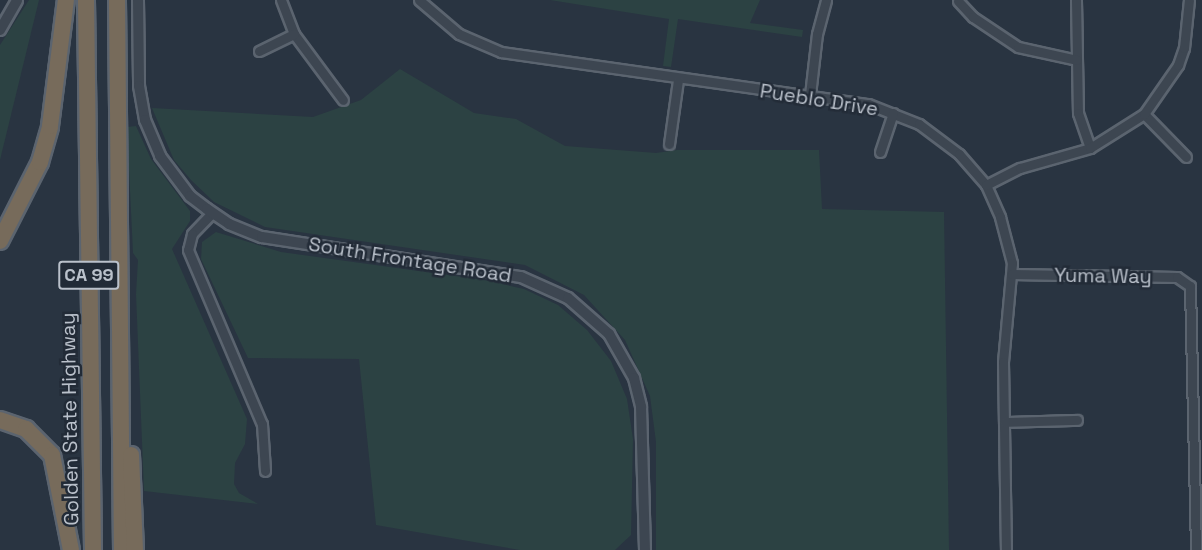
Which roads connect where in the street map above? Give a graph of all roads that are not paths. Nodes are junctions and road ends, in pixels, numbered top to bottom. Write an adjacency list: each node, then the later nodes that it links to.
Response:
1 (17, 0): 12 (street)
2 (66, 0): 28 (highway)
3 (86, 0): 35 (highway, Golden State Highway / CA 99)
4 (117, 0): 21 (highway, CA 99)
5 (138, 0): 27 (street, South Frontage Road)
6 (281, 0): 13 (street)
7 (419, 0): 16 (street, Pueblo Drive)
8 (826, 0): 17 (street)
9 (1076, 0): 15 (street)
10 (1189, 0): 20 (street)
11 (958, 1): 15 (street)
12 (0, 30)
13 (294, 34): 14 (street); 18 (street)
14 (259, 51)
15 (1077, 60): 23 (street)
16 (678, 80): 17 (street, Pueblo Drive); 22 (street)
17 (810, 95): 19 (street, Pueblo Drive)
18 (343, 100)
19 (893, 113): 24 (street); 26 (street, Pueblo Drive)
20 (1144, 114): 23 (street); 25 (street)
21 (119, 141): 36 (highway, CA 99); 37 (highway)
22 (669, 144)
23 (1090, 148): 26 (street)
24 (880, 152)
25 (1186, 157)
26 (986, 185): 29 (street, Pueblo Drive)
27 (212, 213): 33 (street); 38 (street, South Frontage Road)
28 (0, 241)
29 (1012, 274): 32 (street, Pueblo Drive); 40 (street, Yuma Way)
30 (0, 420): 34 (highway)
31 (1077, 420): 32 (street)
32 (1004, 422): 39 (street, Pueblo Drive)
33 (265, 471)
34 (70, 550)
35 (93, 550)
36 (122, 550)
37 (135, 550)
38 (645, 550)
39 (1006, 550)
40 (1196, 550)

